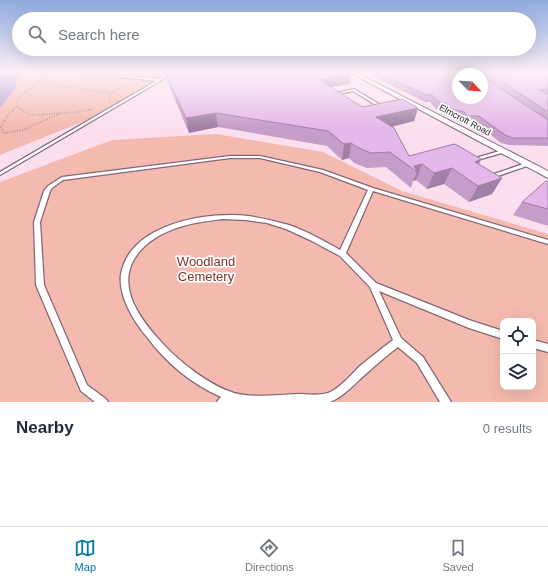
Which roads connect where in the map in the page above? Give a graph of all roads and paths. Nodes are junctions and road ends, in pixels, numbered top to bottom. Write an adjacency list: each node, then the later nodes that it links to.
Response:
1 (25, 91): 10 (path)
2 (101, 91): 7 (path)
3 (141, 91): 19 (lane)
4 (350, 91): 8 (lane)
5 (355, 91): 13 (lane)
6 (385, 91): 16 (street, Elmcroft Road)
7 (111, 92): 9 (path)
8 (341, 98)
9 (105, 104)
10 (17, 106): 15 (path); 15 (path)
11 (391, 107): 13 (lane)
12 (95, 108): 15 (path)
13 (385, 109): 14 (lane)
14 (377, 110)
15 (62, 112)
16 (503, 151): 17 (lane); 18 (street, Elmcroft Road)
17 (469, 162)
18 (528, 164): 20 (street, Elmcroft Road); 21 (lane)
19 (0, 174)
20 (548, 175)
21 (486, 179)
22 (371, 189): 23 (lane); 24 (lane); 32 (lane)
23 (548, 242)
24 (342, 254): 25 (lane); 30 (lane)
25 (373, 285): 26 (lane); 27 (lane)
26 (500, 334)
27 (398, 341): 31 (lane); 34 (lane)
28 (536, 345): 29 (lane)
29 (548, 348)
30 (236, 398): 31 (lane); 33 (lane)
31 (330, 400)
32 (103, 402)
33 (222, 402)
34 (446, 402)

